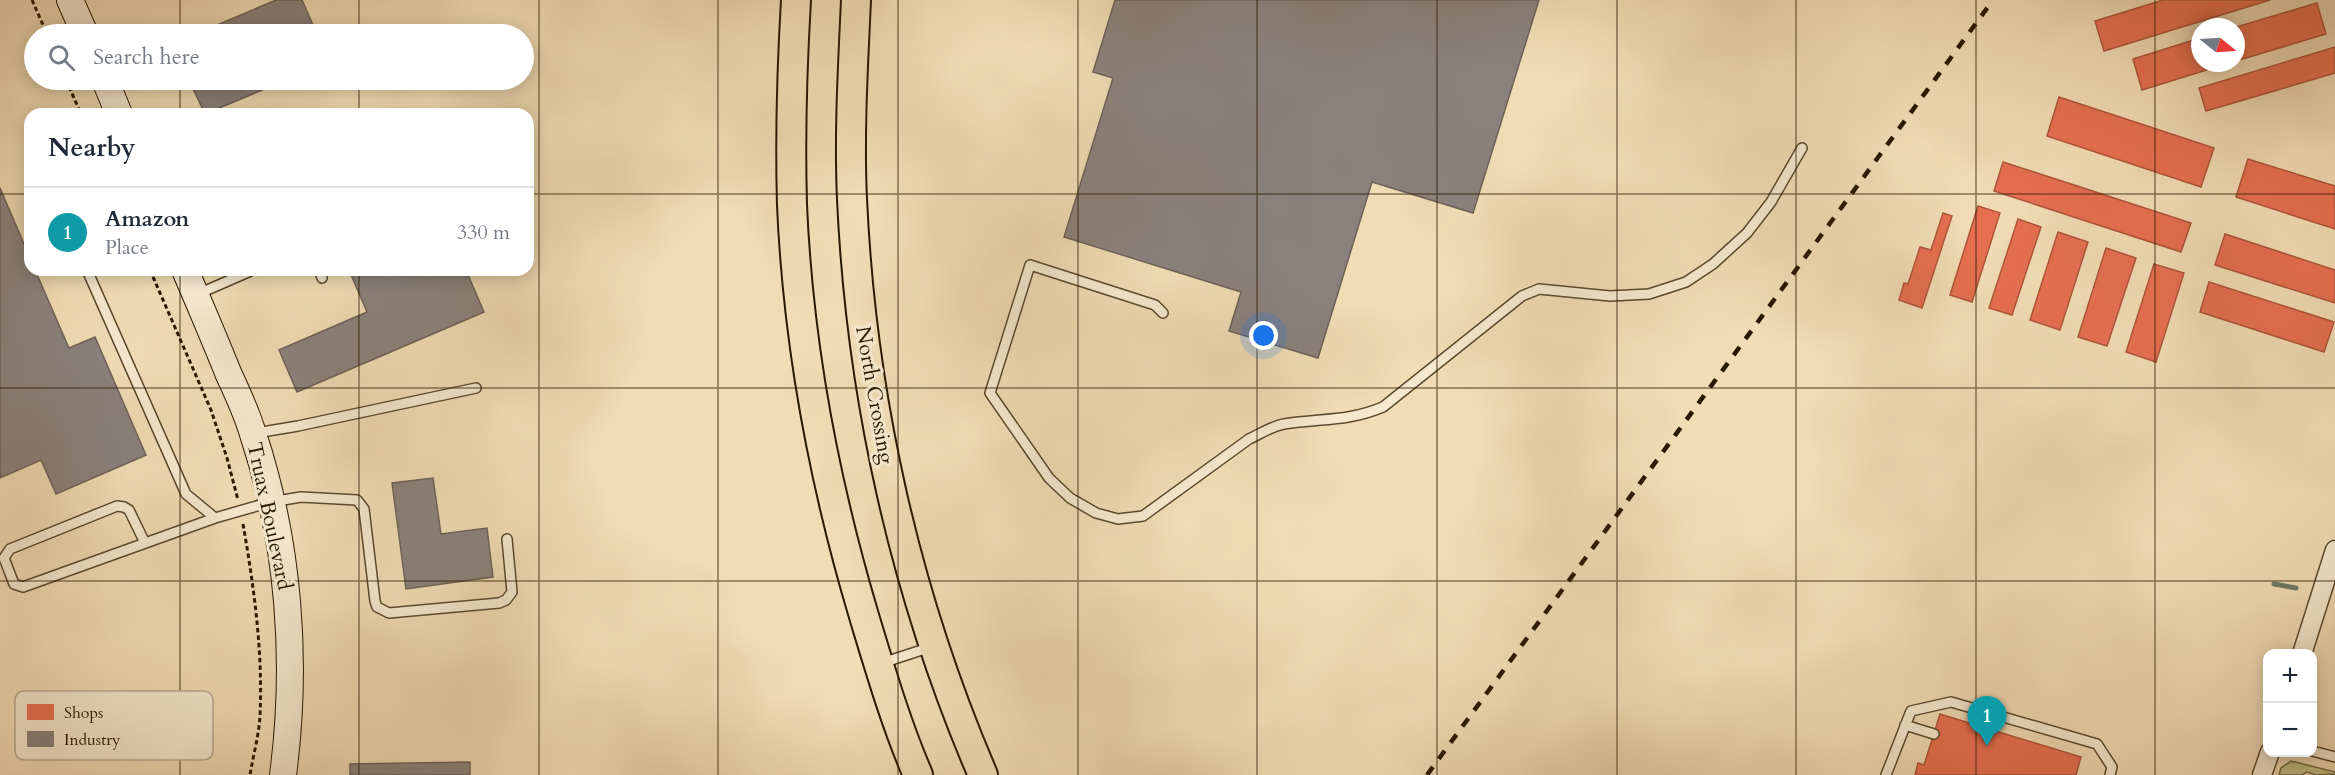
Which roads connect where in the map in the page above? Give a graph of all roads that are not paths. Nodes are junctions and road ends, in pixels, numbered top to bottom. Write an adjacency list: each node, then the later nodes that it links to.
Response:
1 (70, 0): 4 (main road)
2 (796, 0): 22 (main road)
3 (856, 0): 20 (main road, North Crossing)
4 (81, 24)
5 (109, 90): 6 (main road)
6 (117, 108)
7 (1802, 148): 12 (lane)
8 (90, 276): 16 (lane)
9 (188, 276): 11 (main road, Truax Boulevard)
10 (239, 276): 11 (lane)
11 (196, 295): 14 (main road, Truax Boulevard)
12 (1163, 313)
13 (476, 388): 14 (lane)
14 (253, 433): 15 (main road, Truax Boulevard)
15 (271, 502): 16 (lane); 17 (lane); 28 (main road, Truax Boulevard)
16 (215, 518): 18 (lane)
17 (507, 539)
18 (146, 543): 18 (lane)
19 (2335, 550): 21 (street)
20 (933, 646): 22 (lane); 30 (main road, North Crossing)
21 (2304, 649)
22 (878, 664): 29 (main road)
23 (1905, 725): 24 (lane); 31 (lane); 32 (lane)
24 (1934, 734)
25 (2317, 752): 27 (lane)
26 (2269, 757): 33 (street)
27 (2335, 757)
28 (283, 775)
29 (918, 775)
30 (983, 775)
31 (1886, 775)
32 (2110, 775)
33 (2262, 775)

